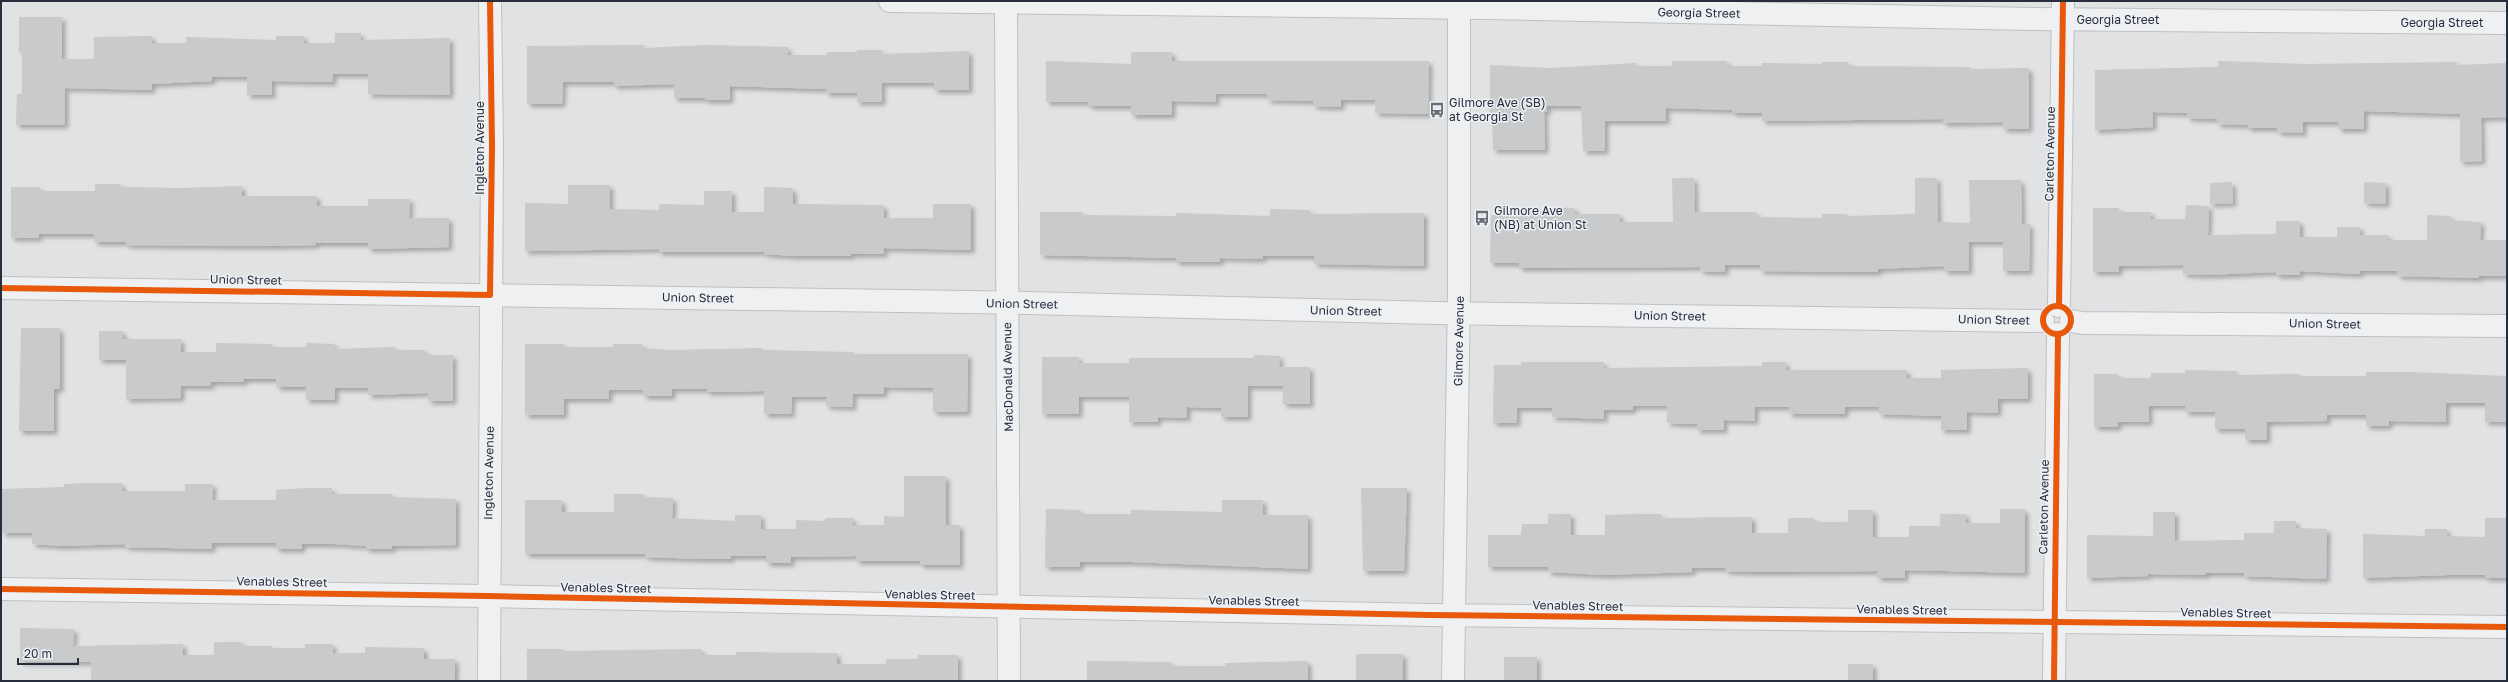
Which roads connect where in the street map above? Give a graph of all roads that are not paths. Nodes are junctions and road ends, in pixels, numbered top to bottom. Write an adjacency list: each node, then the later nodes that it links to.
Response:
1 (490, 1): 8 (street, Ingleton Avenue)
2 (890, 1): 3 (street, Georgia Street)
3 (1006, 2): 4 (street, Georgia Street); 9 (street, MacDonald Avenue)
4 (1459, 4): 5 (street, Georgia Street); 10 (street, Gilmore Avenue)
5 (2062, 10): 6 (street, Georgia Street); 11 (street, Carleton Avenue)
6 (2507, 23)
7 (1, 288): 8 (street, Union Street)
8 (490, 296): 9 (street, Union Street); 14 (street, Ingleton Avenue)
9 (1007, 303): 10 (street, Union Street); 15 (street, MacDonald Avenue)
10 (1459, 314): 11 (street, Union Street); 16 (street, Gilmore Avenue)
11 (2058, 320): 12 (street, Union Street); 17 (street, Carleton Avenue)
12 (2507, 326)
13 (1, 589): 14 (street, Venables Street)
14 (488, 596): 15 (street, Venables Street); 19 (street, Ingleton Avenue)
15 (1009, 608): 16 (street, Venables Street); 20 (street, MacDonald Avenue)
16 (1453, 615): 17 (street, Venables Street); 21 (street, Gilmore Avenue)
17 (2053, 622): 18 (street, Venables Street); 22 (street, Carleton Avenue)
18 (2507, 627)
19 (489, 681)
20 (1009, 681)
21 (1453, 681)
22 (2054, 681)

